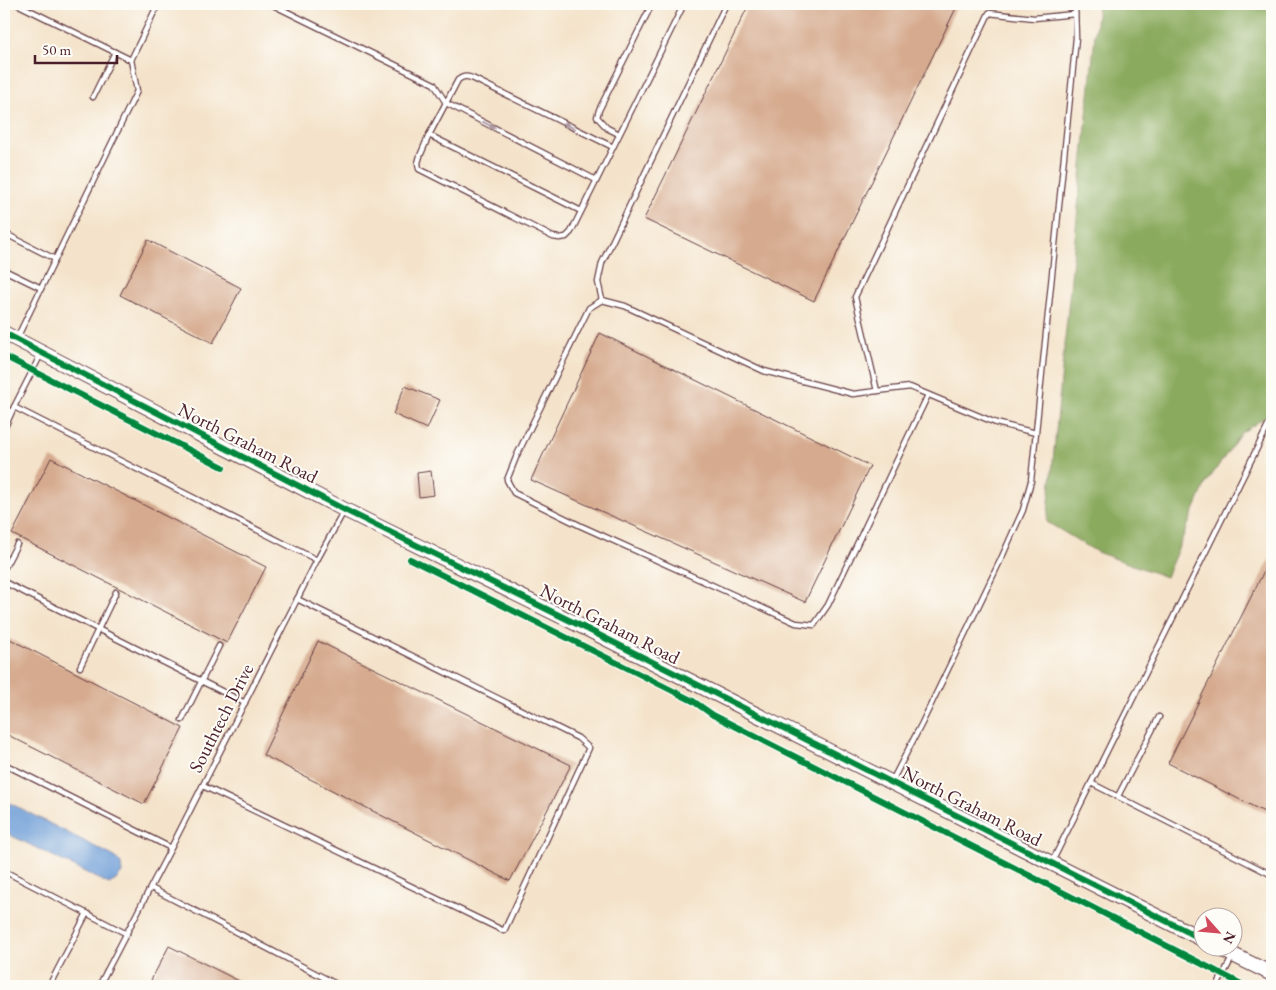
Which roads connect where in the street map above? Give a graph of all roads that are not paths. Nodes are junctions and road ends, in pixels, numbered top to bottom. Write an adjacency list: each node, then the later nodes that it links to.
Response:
1 (17, 4): 9 (lane)
2 (158, 4): 10 (lane)
3 (271, 4): 12 (lane)
4 (652, 4): 13 (lane)
5 (684, 4): 13 (lane)
6 (726, 4): 22 (lane)
7 (1075, 4): 8 (lane)
8 (1075, 14): 25 (lane); 30 (lane)
9 (115, 52): 10 (lane); 11 (lane)
10 (131, 60): 19 (lane)
11 (93, 97)
12 (446, 103): 14 (lane); 15 (lane, one-way to 12); 16 (lane, one-way to 16)
13 (619, 134): 15 (lane)
14 (430, 135): 17 (lane); 17 (lane)
15 (613, 147): 16 (lane)
16 (596, 180): 17 (lane)
17 (581, 211)
18 (4, 233): 19 (lane)
19 (55, 259): 21 (lane)
20 (4, 270): 21 (lane)
21 (41, 288): 23 (lane)
22 (602, 300): 25 (lane); 26 (lane)
23 (10, 336): 24 (street, North Graham Road)
24 (41, 352): 27 (lane); 31 (street, North Graham Road)
25 (877, 391): 26 (lane)
26 (928, 395): 30 (lane)
27 (14, 407): 29 (lane); 33 (lane)
28 (1272, 418): 47 (lane)
29 (4, 429)
30 (1036, 433): 46 (lane)
31 (345, 510): 33 (lane, Southtech Drive); 46 (street, North Graham Road)
32 (17, 544): 34 (lane)
33 (317, 560): 37 (lane, Southtech Drive)
34 (4, 569)
35 (4, 582): 38 (lane)
36 (116, 592): 38 (lane)
37 (297, 599): 42 (lane, Southtech Drive); 48 (lane)
38 (98, 630): 40 (lane); 41 (lane)
39 (219, 646): 41 (lane)
40 (80, 667)
41 (201, 681): 42 (lane); 44 (lane)
42 (245, 703): 48 (lane, Southtech Drive)
43 (1159, 718): 49 (lane)
44 (182, 720)
45 (4, 764): 50 (lane)
46 (891, 782): 51 (street, North Graham Road)
47 (1091, 783): 49 (lane); 51 (lane)
48 (203, 786): 50 (lane, Southtech Drive)
49 (1118, 796): 53 (lane)
50 (171, 848): 54 (lane, Southtech Drive)
51 (1051, 863): 57 (street, North Graham Road)
52 (4, 871): 55 (lane)
53 (1272, 875)
54 (151, 888): 56 (lane, Southtech Drive); 63 (lane)
55 (87, 913): 56 (lane); 61 (lane)
56 (127, 934): 62 (lane, Southtech Drive)
57 (1194, 935)
58 (1231, 958): 64 (lane)
59 (1239, 958): 60 (street)
60 (1272, 974)
61 (49, 986)
62 (100, 986)
63 (340, 986)
64 (1217, 986)

